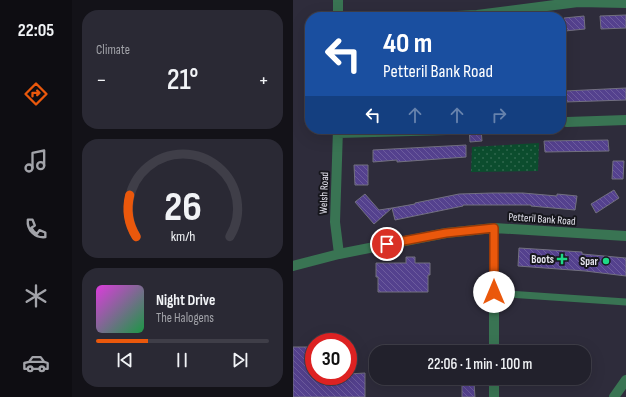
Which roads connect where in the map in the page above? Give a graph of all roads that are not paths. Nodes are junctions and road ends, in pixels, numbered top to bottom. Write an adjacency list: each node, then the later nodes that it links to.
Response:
1 (338, 0): 3 (street)
2 (626, 3): 4 (street)
3 (338, 12)
4 (500, 12)
5 (626, 120): 6 (street)
6 (567, 122)
7 (338, 134): 10 (street, Welsh Road)
8 (494, 228): 9 (street, Petteril Bank Road); 10 (street, Petteril Bank Road); 12 (street)
9 (626, 236)
10 (339, 254): 11 (street, Petteril Bank Road)
11 (293, 266)
12 (494, 292): 13 (lane); 14 (street)
13 (626, 302)
14 (494, 345)
15 (626, 380): 18 (street)
16 (494, 385): 17 (street)
17 (494, 397)
18 (614, 397)

